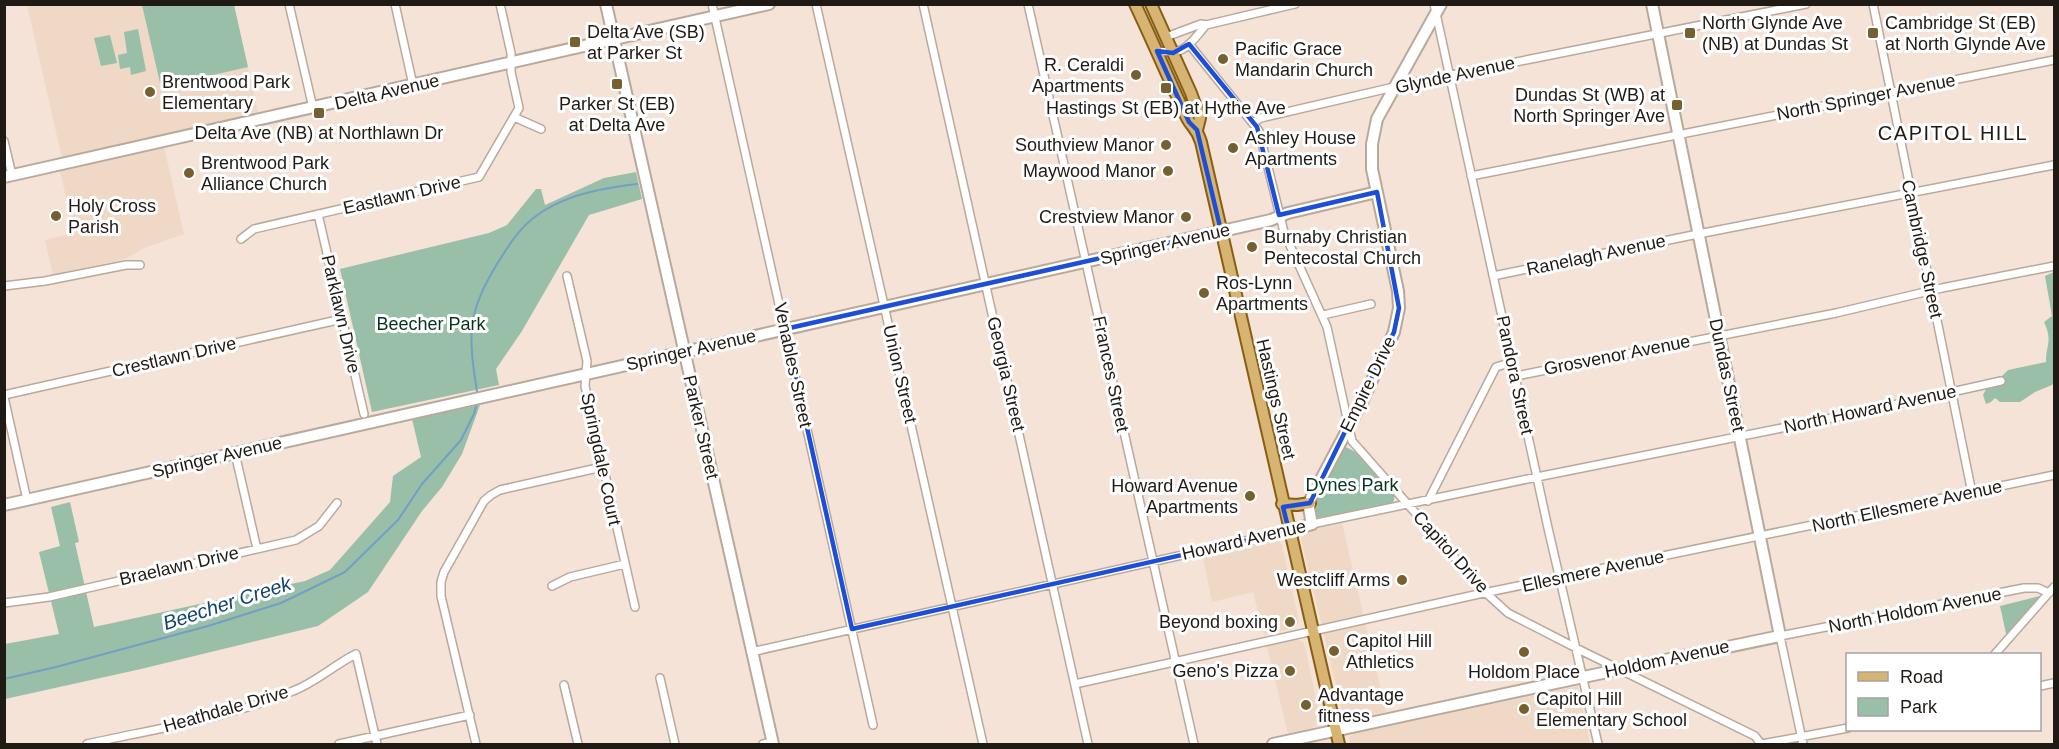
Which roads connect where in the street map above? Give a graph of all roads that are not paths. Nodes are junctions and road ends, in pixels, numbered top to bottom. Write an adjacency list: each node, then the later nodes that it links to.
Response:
1 (290, 4): 31 (street)
2 (395, 4): 28 (street)
3 (500, 4): 26 (street, Eastlawn Drive)
4 (606, 4): 21 (street, Parker Street)
5 (712, 4): 17 (street, Venables Street)
6 (769, 4): 17 (street, Delta Avenue)
7 (816, 4): 57 (street, Union Street)
8 (923, 4): 53 (street, Georgia Street)
9 (1028, 4): 48 (street, Frances Street)
10 (1135, 4): 23 (main road, Hastings Street)
11 (1151, 4): 20 (main road, Hastings Street)
12 (1295, 4): 18 (street)
13 (1652, 4): 19 (street, Dundas Street)
14 (1806, 4): 19 (street, Glynde Avenue)
15 (1873, 4): 30 (street, Cambridge Street)
16 (1437, 7): 27 (street, Pandora Street); 29 (street, Empire Drive)
17 (715, 17): 21 (street, Delta Avenue); 60 (street, Venables Street)
18 (1206, 25): 20 (street); 22 (street)
19 (1658, 33): 27 (street, Glynde Avenue); 36 (street, Dundas Street)
20 (1166, 38): 24 (main road, Hastings Street)
21 (614, 39): 26 (street, Delta Avenue); 62 (street, Parker Street)
22 (1189, 44): 24 (street); 33 (street, Capitol Drive)
23 (1157, 51): 24 (street); 35 (main road, Hastings Street)
24 (1173, 53): 35 (main road, Hastings Street)
25 (2055, 60): 30 (street, North Springer Avenue)
26 (511, 64): 28 (street, Delta Avenue); 32 (street, Eastlawn Drive)
27 (1449, 76): 29 (street, Glynde Avenue); 40 (street, Pandora Street)
28 (413, 86): 31 (street, Delta Avenue)
29 (1393, 88): 33 (street, Glynde Avenue); 41 (street, Empire Drive)
30 (1890, 92): 36 (street, North Springer Avenue); 42 (street, Cambridge Street)
31 (313, 108): 39 (street, Delta Avenue)
32 (514, 117): 34 (street); 43 (street, Eastlawn Drive)
33 (1254, 123): 44 (street, Capitol Drive)
34 (541, 129)
35 (1197, 130): 45 (main road, Hastings Street)
36 (1678, 134): 40 (street); 46 (street, Dundas Street)
37 (4, 141): 39 (street)
38 (2055, 165): 42 (street, Ranelagh Avenue)
39 (8, 176)
40 (1471, 176): 52 (street, Pandora Street)
41 (1377, 192): 44 (street, Springer Avenue); 70 (street, Empire Drive)
42 (1911, 192): 46 (street, Ranelagh Avenue); 55 (street, Cambridge Street)
43 (318, 214): 47 (street, Eastlawn Drive); 59 (street, Parklawn Drive)
44 (1279, 216): 45 (street, Springer Avenue); 58 (street, Capitol Drive)
45 (1221, 231): 48 (street, Springer Avenue); 81 (main road, Hastings Street)
46 (1698, 234): 52 (street, Ranelagh Avenue); 61 (street, Dundas Street)
47 (241, 240)
48 (1086, 262): 53 (street, Springer Avenue); 88 (street, Frances Street)
49 (140, 265): 54 (street)
50 (2055, 266): 55 (street, Grosvenor Avenue)
51 (567, 276): 64 (street, Springdale Court)
52 (1493, 276): 63 (street, Pandora Street)
53 (986, 284): 57 (street, Springer Avenue); 91 (street, Georgia Street)
54 (4, 286)
55 (1931, 291): 61 (street, Grosvenor Avenue); 67 (street, Cambridge Street)
56 (1371, 304): 58 (street)
57 (885, 307): 60 (street, Springer Avenue); 97 (street, Union Street)
58 (1323, 315): 70 (street, Capitol Drive)
59 (342, 319): 68 (street, Crestlawn Drive); 69 (street, Parklawn Drive)
60 (785, 329): 62 (street, Springer Avenue); 98 (street, Venables Street)
61 (1718, 335): 65 (street, Grosvenor Avenue); 71 (street, Dundas Street)
62 (684, 352): 64 (street, Springer Avenue); 102 (street, Parker Street)
63 (1513, 362): 65 (street, Pandora Street); 78 (street)
64 (585, 374): 72 (street, Springer Avenue); 73 (street, Springdale Court)
65 (1516, 376): 75 (street, Pandora Street)
66 (2001, 381): 67 (street, North Howard Avenue)
67 (1952, 392): 71 (street, North Howard Avenue); 76 (street, Cambridge Street)
68 (4, 396): 77 (street)
69 (364, 414)
70 (1349, 427): 80 (street, Empire Drive); 83 (street, Capitol Drive)
71 (1740, 436): 75 (street, Howard Avenue); 86 (street, Dundas Street)
72 (235, 453): 77 (street, Springer Avenue); 87 (street, Braelawn Drive)
73 (602, 467): 89 (street, Springdale Court); 110 (street)
74 (2055, 475): 76 (street, North Ellesmere Avenue)
75 (1537, 477): 78 (street, Howard Avenue); 90 (street, Pandora Street)
76 (1972, 493): 86 (street, North Ellesmere Avenue)
77 (27, 500): 82 (street, Springer Avenue)
78 (1428, 501): 83 (street, Howard Avenue)
79 (337, 503): 87 (street)
80 (1310, 503): 81 (main road); 84 (street)
81 (1282, 504): 85 (main road, Hastings Street)
82 (4, 505)
83 (1408, 505): 84 (street, Howard Avenue); 94 (street, Capitol Drive)
84 (1312, 524): 85 (street, Howard Avenue)
85 (1288, 531): 88 (street, Howard Avenue); 99 (main road, Hastings Street)
86 (1760, 537): 90 (street, Ellesmere Avenue); 100 (street, Dundas Street)
87 (257, 549): 95 (street, Braelawn Drive)
88 (1153, 561): 91 (street, Howard Avenue); 104 (street, Frances Street)
89 (625, 564): 92 (street); 96 (street, Springdale Court)
90 (1560, 577): 94 (street, Ellesmere Avenue); 101 (street, Pandora Street)
91 (1053, 585): 97 (street, Howard Avenue); 108 (street, Georgia Street)
92 (552, 586)
93 (2052, 590): 100 (street, North Holdom Avenue); 103 (street)
94 (1486, 593): 99 (street, Ellesmere Avenue); 101 (street, Capitol Drive)
95 (4, 603)
96 (635, 607)
97 (952, 607): 98 (street, Howard Avenue); 123 (street, Union Street)
98 (852, 629): 102 (street, Howard Avenue); 111 (street, Venables Street)
99 (1312, 631): 104 (street, Ellesmere Avenue); 113 (main road, Hastings Street)
100 (1780, 636): 105 (street, Holdom Avenue); 115 (street, Dundas Street)
101 (1575, 648): 105 (street, Capitol Drive); 106 (street, Pandora Street)
102 (751, 652): 122 (street, Parker Street)
103 (1996, 653)
104 (1175, 661): 108 (street, Ellesmere Avenue); 125 (street, Frances Street)
105 (1621, 669): 106 (street, Holdom Avenue); 129 (street, Capitol Drive)
106 (1582, 677): 113 (street, Holdom Avenue); 128 (street, Pandora Street)
107 (660, 678): 121 (street)
108 (1075, 684): 124 (street, Georgia Street)
109 (564, 685): 120 (street)
110 (470, 715): 114 (street); 119 (street)
111 (873, 725)
112 (1846, 729): 115 (street)
113 (1336, 730): 126 (street, Holdom Avenue); 127 (main road, Hastings Street)
114 (375, 736): 116 (street, Heathdale Drive); 117 (street); 118 (street)
115 (1802, 741): 129 (street)
116 (87, 744)
117 (339, 744)
118 (377, 744)
119 (476, 744)
120 (578, 744)
121 (675, 744)
122 (769, 744)
123 (983, 744)
124 (1088, 744)
125 (1194, 744)
126 (1273, 744)
127 (1339, 744)
128 (1598, 744)
129 (1762, 744)

